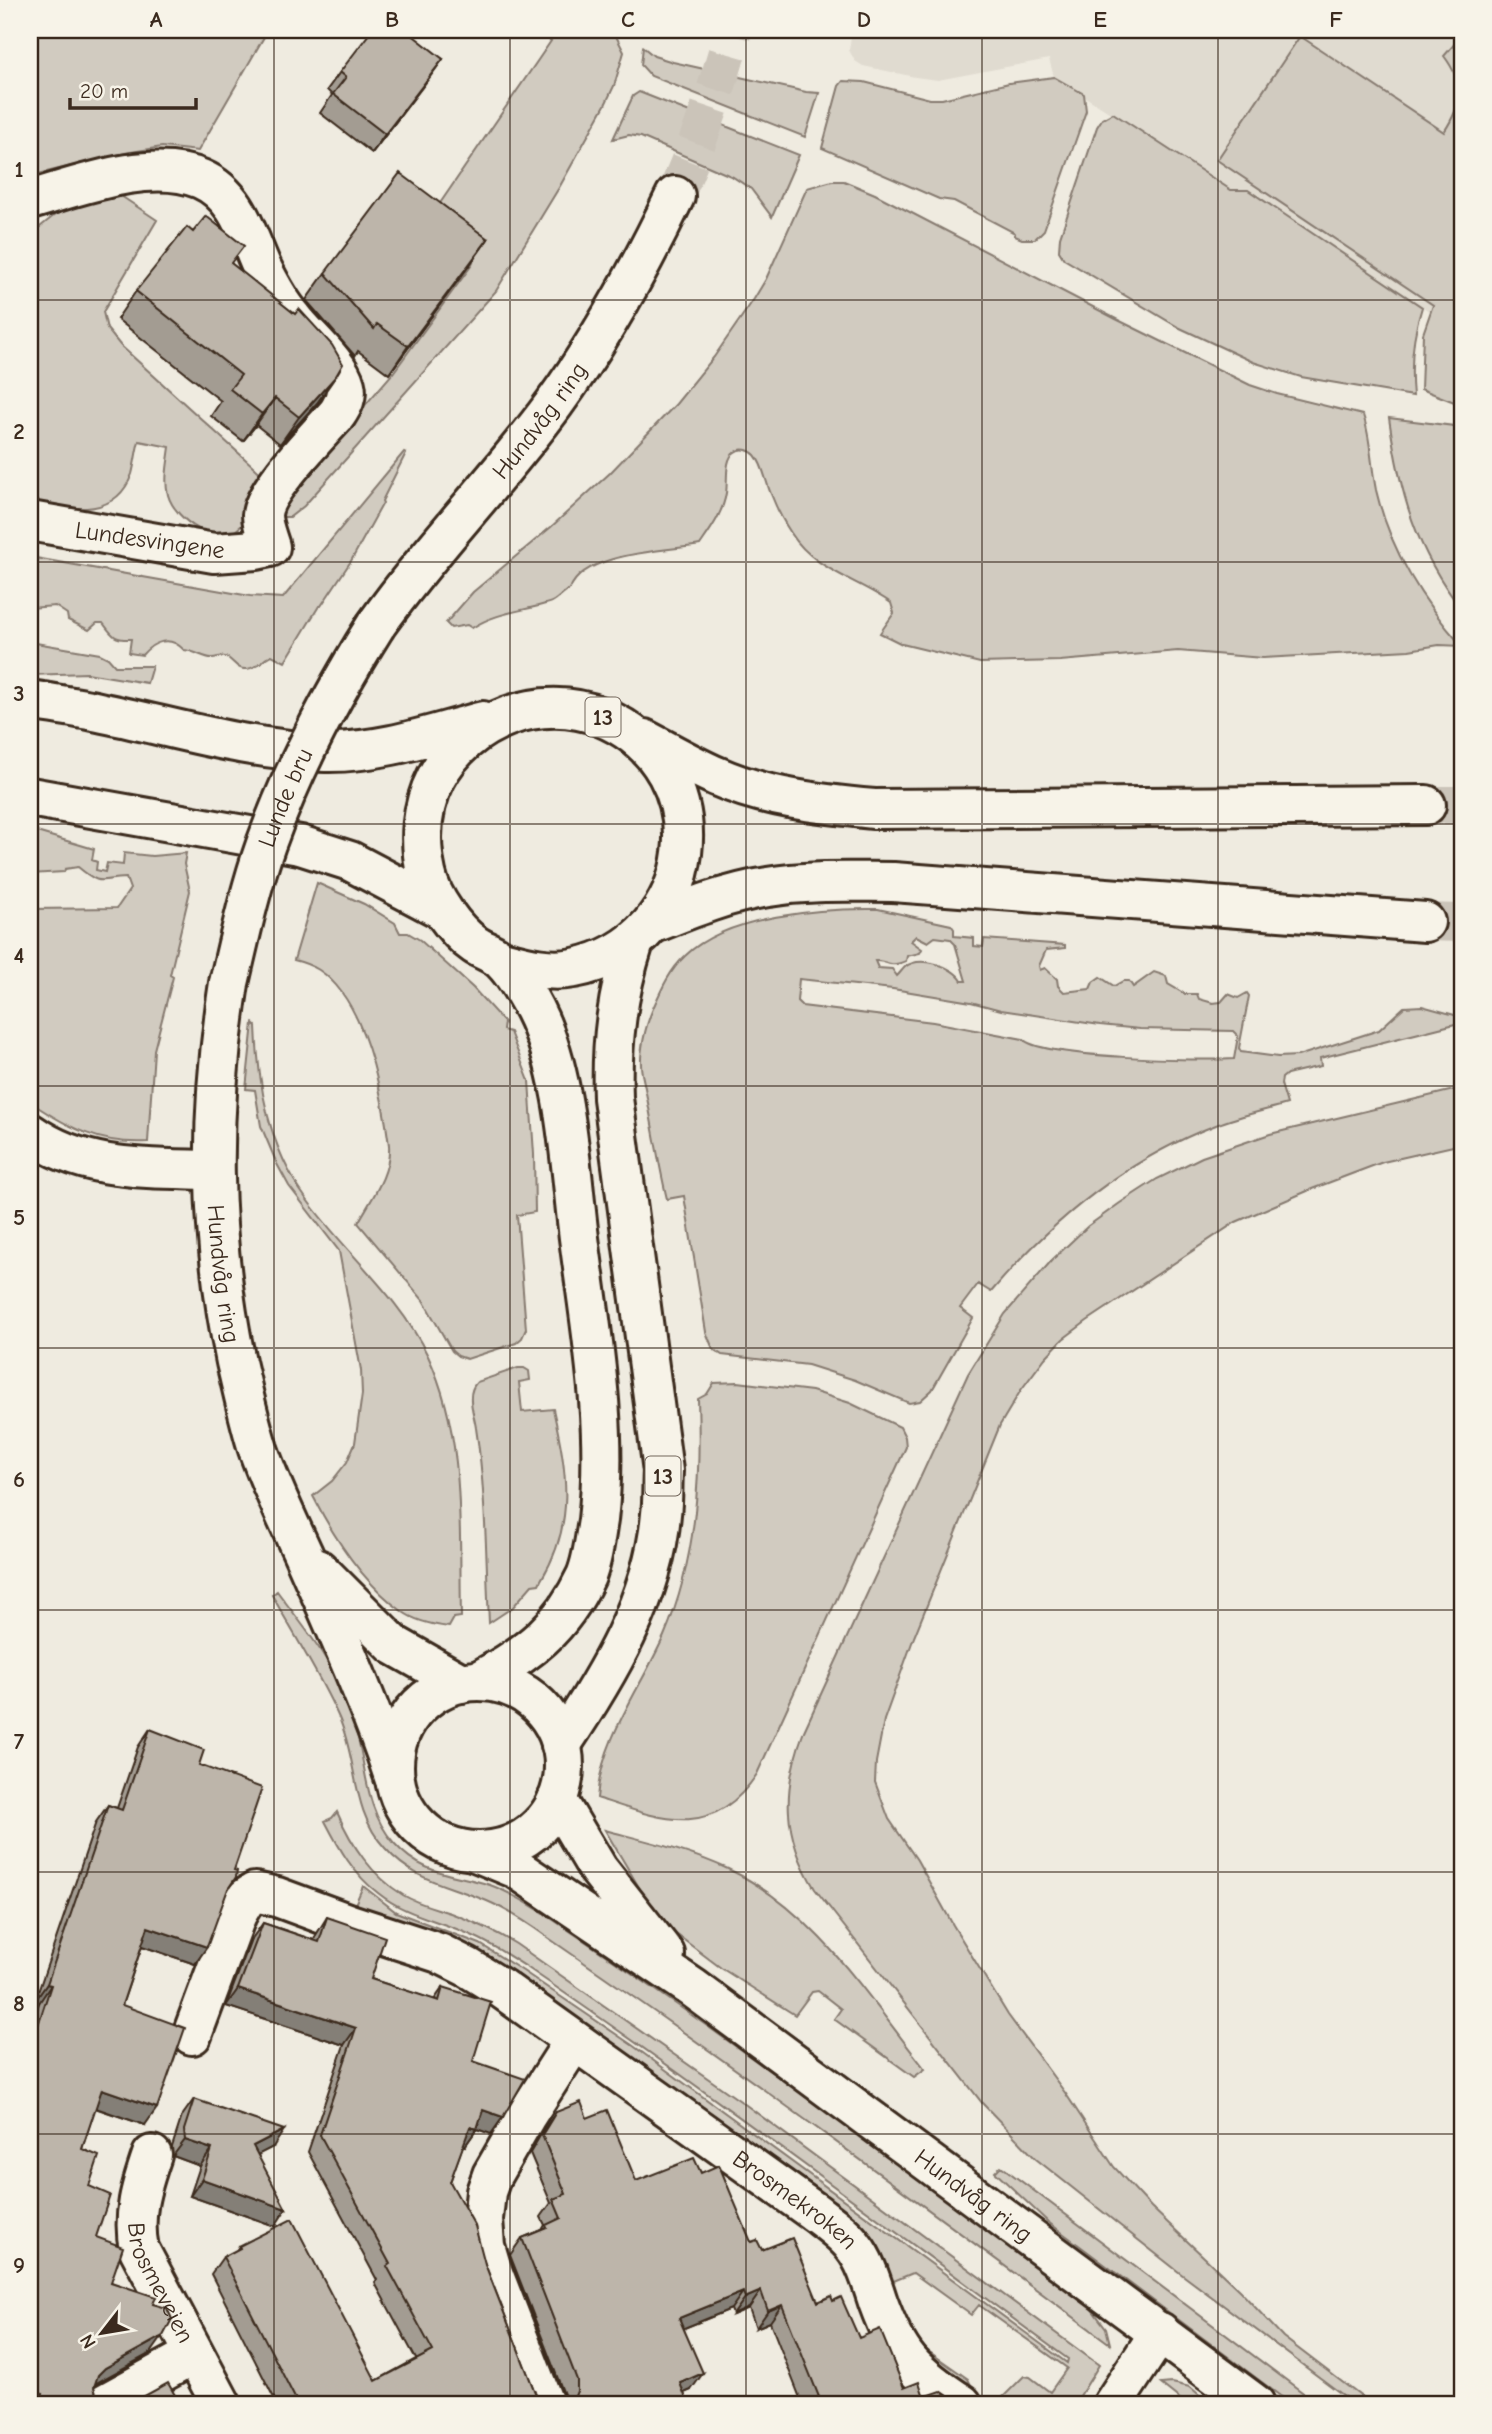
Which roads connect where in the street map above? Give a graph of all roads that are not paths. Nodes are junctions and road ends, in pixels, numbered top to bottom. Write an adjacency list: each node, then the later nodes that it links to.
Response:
1 (675, 196): 4 (main road, Hundvåg ring)
2 (30, 200): 3 (main road, Lundesvingene)
3 (30, 521)
4 (376, 625): 14 (main road, Lunde bru, bridge)
5 (30, 700): 6 (main road, 13)
6 (512, 713): 7 (main road, 13); 10 (main road, 13)
7 (628, 731): 9 (main road, 13); 12 (main road, 13)
8 (30, 797): 10 (main road, 13)
9 (1426, 805)
10 (441, 909): 13 (main road, 13)
11 (1425, 922): 12 (main road, 13)
12 (644, 932): 13 (main road, 13); 19 (main road, 13)
13 (502, 960): 18 (main road, 13)
14 (229, 983): 16 (main road, Hundvåg ring)
15 (30, 1133): 16 (main road)
16 (213, 1170): 17 (main road, Hundvåg ring)
17 (302, 1552): 18 (main road, Hundvåg ring); 20 (main road, Hundvåg ring)
18 (470, 1682): 19 (main road); 20 (main road)
19 (561, 1745): 21 (main road)
20 (394, 1777): 22 (main road)
21 (557, 1800): 22 (main road); 23 (main road, Hundvåg ring)
22 (473, 1851): 23 (main road, Hundvåg ring)
23 (693, 1988): 27 (main road, Hundvåg ring)
24 (192, 2035): 25 (main road, Brosmekroken)
25 (574, 2041): 31 (main road); 32 (main road, Brosmekroken)
26 (152, 2155): 28 (main road, Brosmeveien)
27 (1160, 2332): 33 (main road); 34 (main road, Hundvåg ring)
28 (193, 2355): 29 (main road); 30 (main road, Brosmeveien)
29 (104, 2404)
30 (221, 2404)
31 (544, 2404)
32 (962, 2404)
33 (1113, 2404)
34 (1255, 2404)

